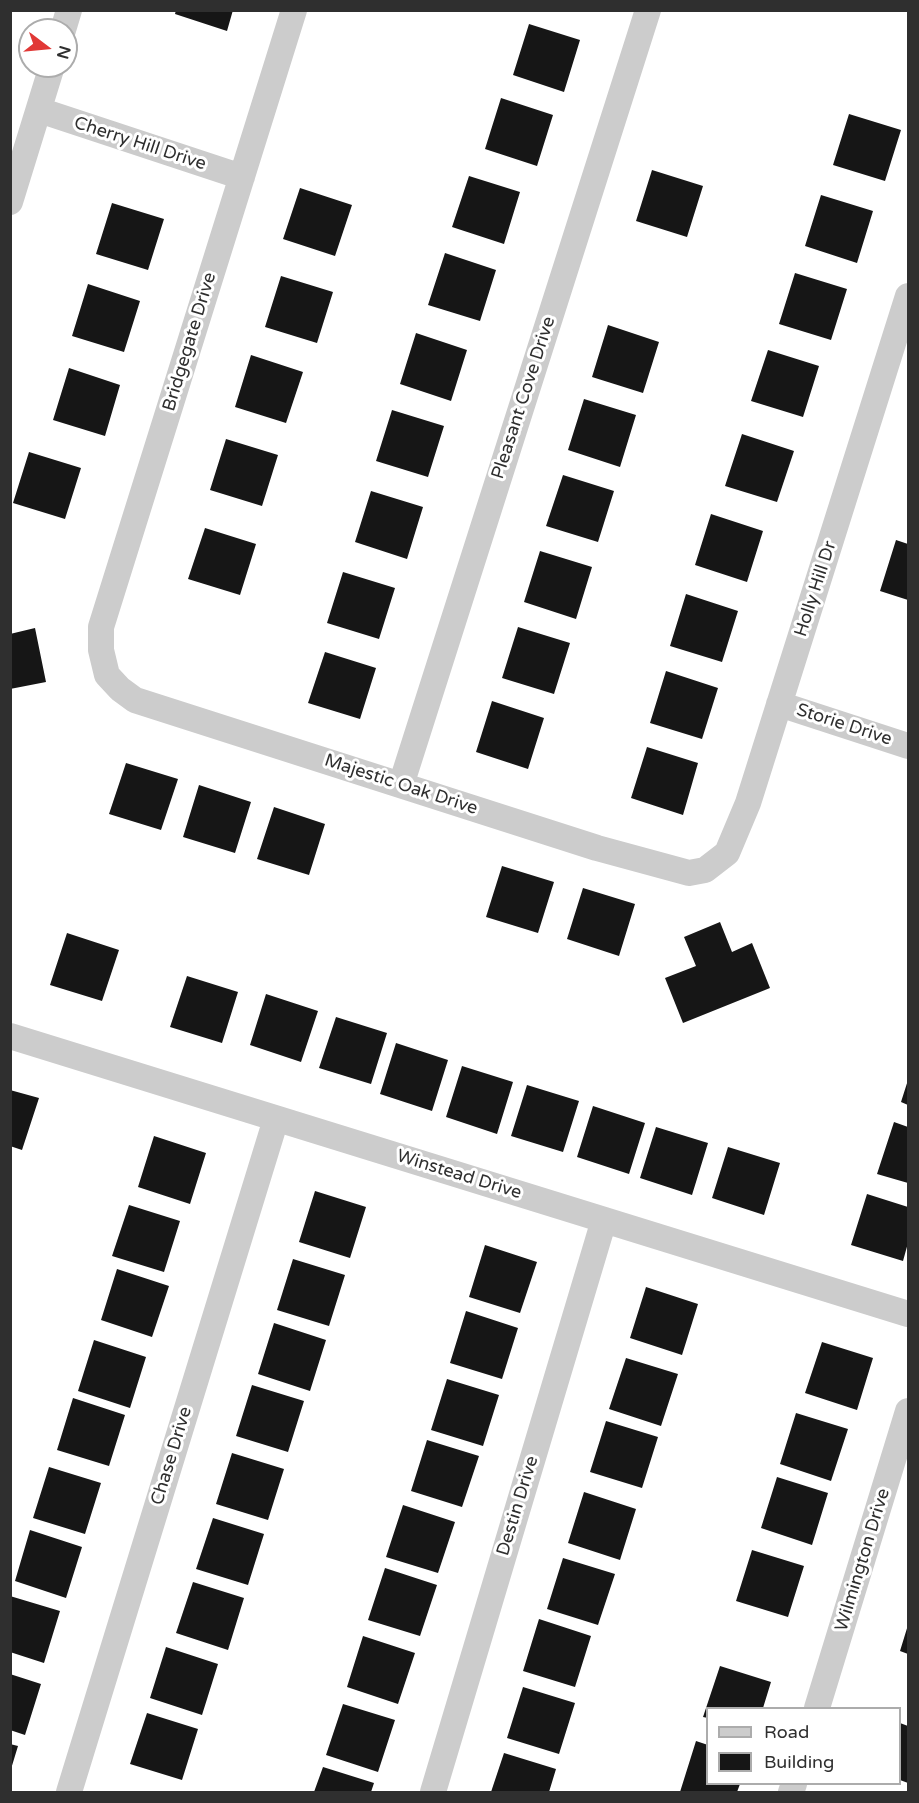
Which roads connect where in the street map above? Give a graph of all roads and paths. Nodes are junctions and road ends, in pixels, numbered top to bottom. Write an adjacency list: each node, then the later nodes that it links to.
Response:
1 (294, 10): 5 (street, Bridgegate Drive)
2 (648, 10): 11 (street, Pleasant Cove Drive)
3 (48, 78): 4 (street)
4 (39, 110): 5 (street, Cherry Hill Drive); 6 (street)
5 (242, 177): 8 (street, Bridgegate Drive)
6 (10, 202)
7 (909, 296): 9 (street, Holly Hill Dr)
8 (107, 675): 11 (street, Majestic Oak Drive)
9 (779, 704): 10 (street, Storie Drive); 12 (street, Holly Hill Dr)
10 (909, 746)
11 (401, 785): 12 (street, Majestic Oak Drive)
12 (705, 870)
13 (10, 1036): 14 (street, Winstead Drive)
14 (276, 1119): 15 (street, Winstead Drive); 19 (street, Chase Drive)
15 (604, 1220): 16 (street, Winstead Drive); 20 (street, Destin Drive)
16 (909, 1314)
17 (909, 1411): 18 (street, Wilmington Drive)
18 (817, 1707)
19 (69, 1792)
20 (433, 1792)

